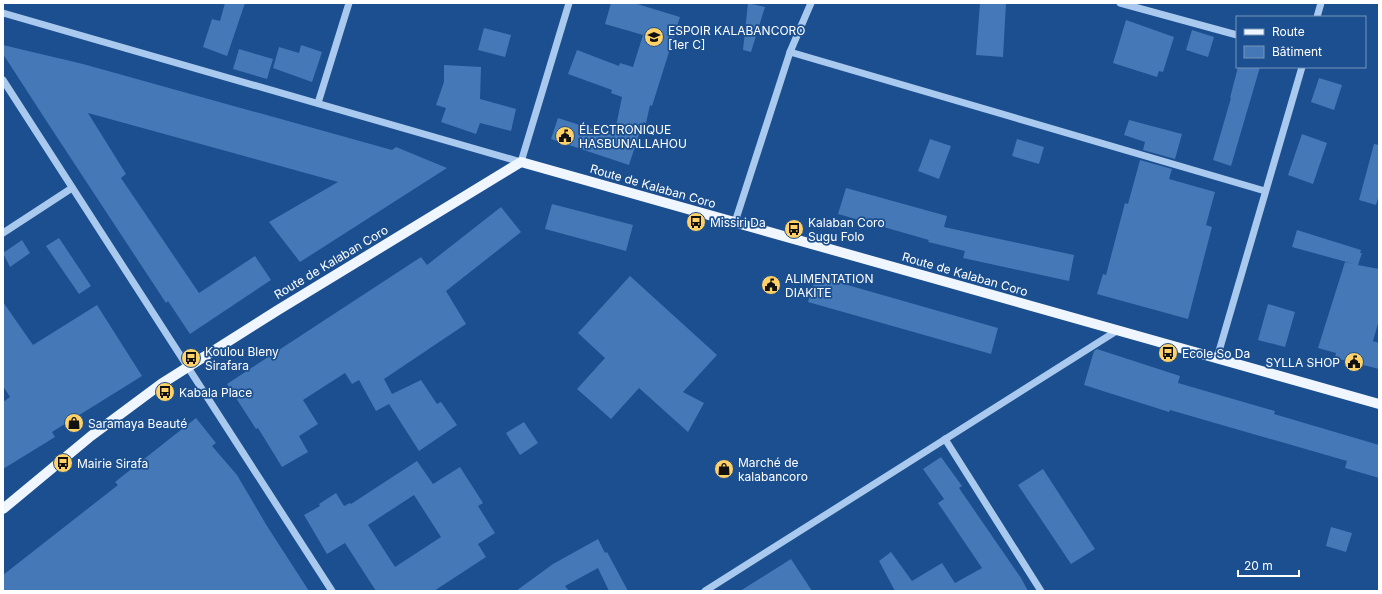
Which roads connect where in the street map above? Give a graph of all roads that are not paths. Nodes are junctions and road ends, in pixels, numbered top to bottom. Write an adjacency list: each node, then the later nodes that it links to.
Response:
1 (349, 3): 12 (street)
2 (569, 3): 13 (street)
3 (811, 3): 9 (street)
4 (1120, 3): 8 (street)
5 (1321, 3): 7 (street)
6 (3, 13): 12 (street)
7 (1316, 16)
8 (1236, 35)
9 (790, 52): 15 (street); 16 (street)
10 (1302, 68): 15 (street)
11 (3, 80): 14 (street)
12 (318, 104): 13 (street)
13 (521, 162): 16 (main road, Route de Kalaban Coro); 20 (main road, Route de Kalaban Coro)
14 (72, 188): 17 (street); 20 (street)
15 (1265, 191): 19 (street)
16 (735, 222): 18 (main road, Route de Kalaban Coro)
17 (3, 233)
18 (1118, 330): 19 (main road, Route de Kalaban Coro); 22 (street)
19 (1216, 358): 21 (main road, Route de Kalaban Coro)
20 (188, 367): 23 (main road, Route de Kalaban Coro); 24 (street)
21 (1379, 404)
22 (945, 439): 25 (street); 26 (street)
23 (3, 509)
24 (332, 591)
25 (705, 591)
26 (1041, 591)

